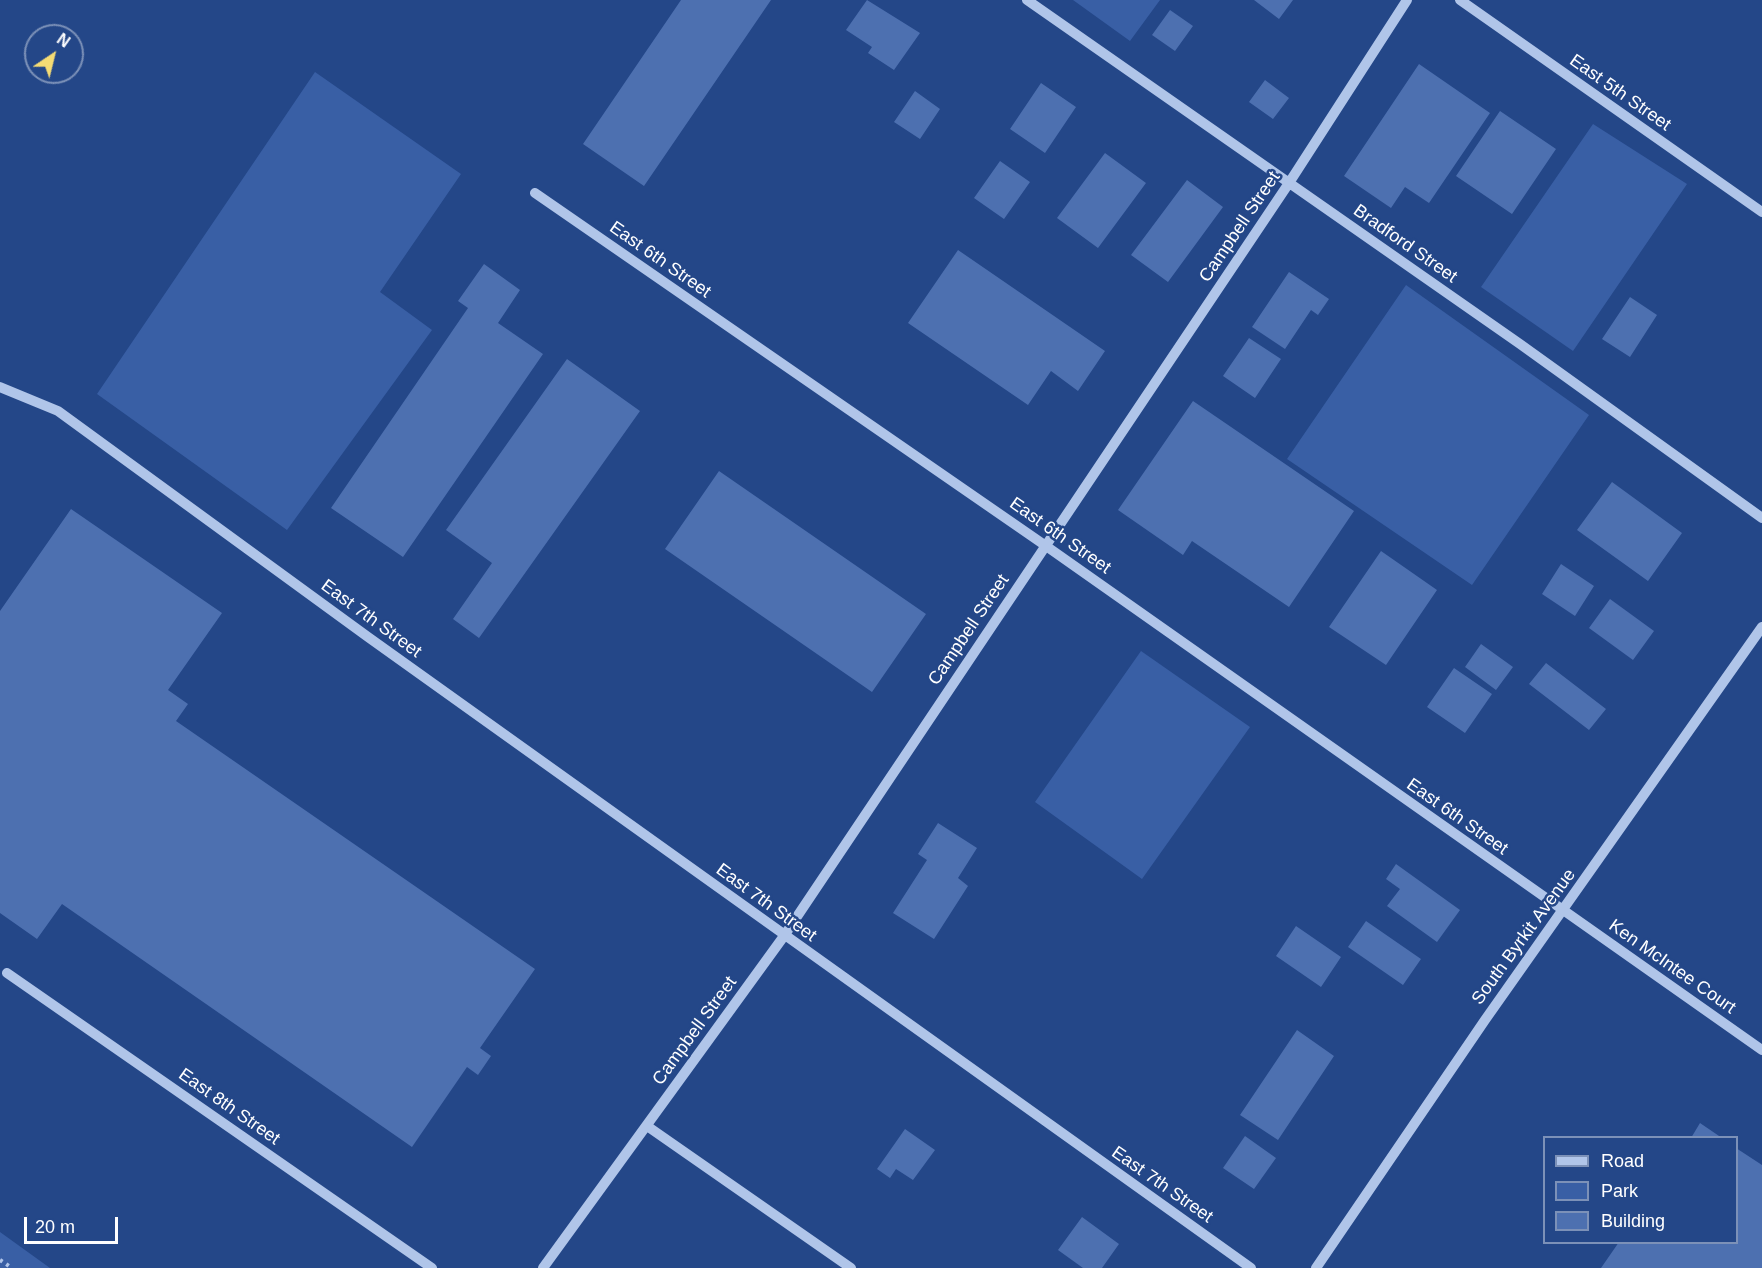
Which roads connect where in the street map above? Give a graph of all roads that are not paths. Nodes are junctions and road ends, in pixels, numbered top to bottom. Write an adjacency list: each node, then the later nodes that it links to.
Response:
1 (1027, 0): 4 (street, Bradford Street)
2 (1407, 0): 4 (street, Campbell Street)
3 (1460, 0): 6 (street, East 5th Street)
4 (1289, 183): 8 (street, Bradford Street); 9 (street, Campbell Street)
5 (534, 192): 9 (street, East 6th Street)
6 (1762, 212)
7 (0, 387): 12 (street, East 7th Street)
8 (1762, 518)
9 (1046, 546): 11 (street, East 6th Street); 12 (street, Campbell Street)
10 (1762, 627): 11 (street, South Byrkit Avenue)
11 (1564, 911): 14 (street, Ken McIntee Court); 20 (street, South Byrkit Avenue)
12 (784, 936): 15 (street, Campbell Street); 19 (street, East 7th Street)
13 (7, 973): 16 (street, East 8th Street)
14 (1762, 1050)
15 (647, 1126): 17 (street, Campbell Street); 18 (street)
16 (432, 1268)
17 (543, 1268)
18 (851, 1268)
19 (1251, 1268)
20 (1316, 1268)

